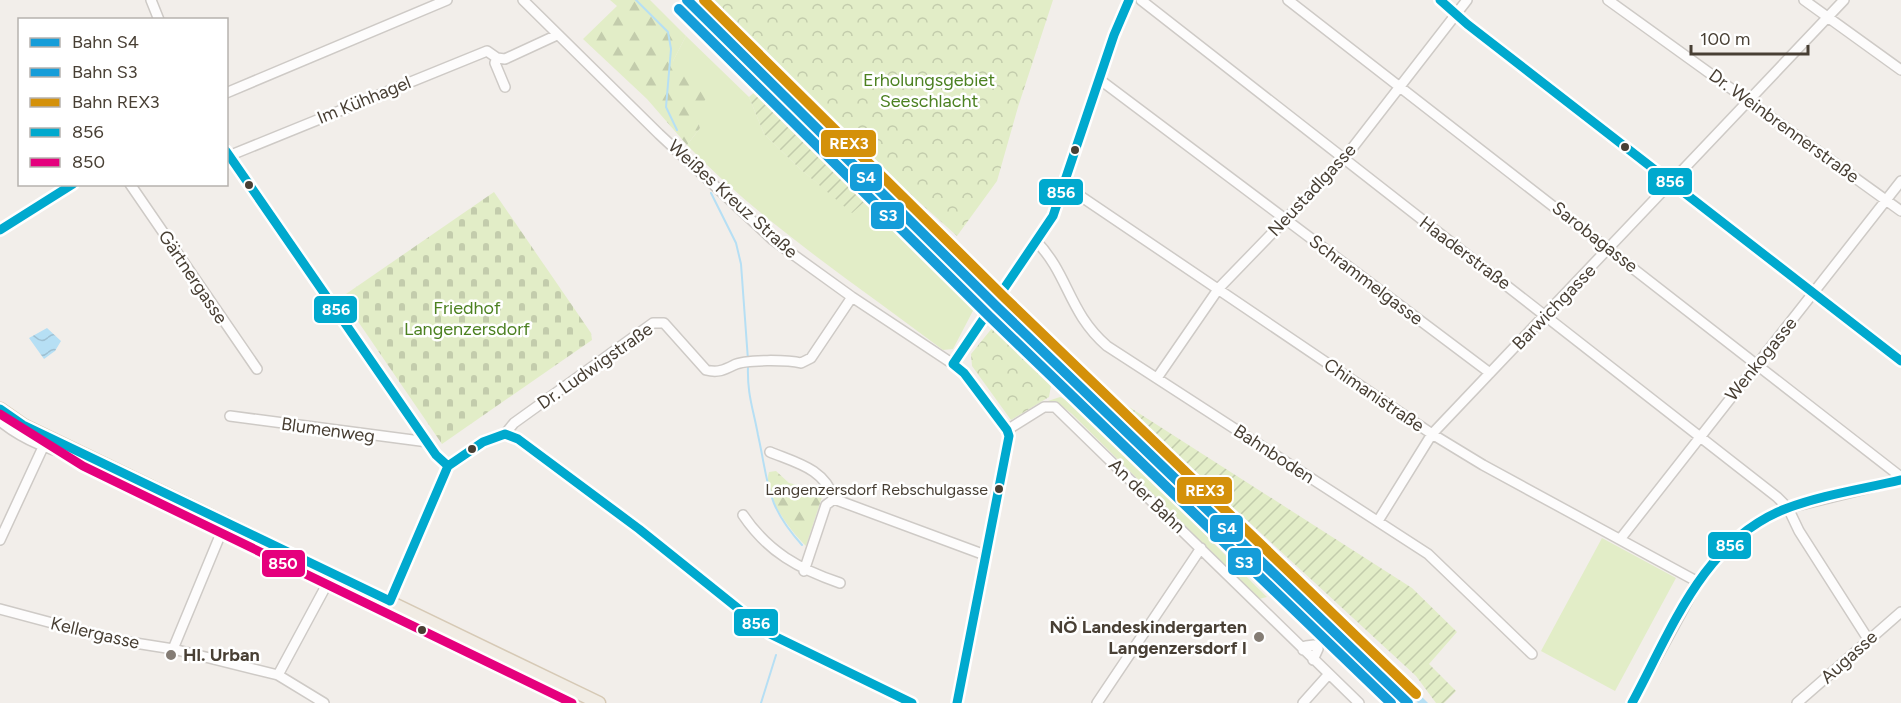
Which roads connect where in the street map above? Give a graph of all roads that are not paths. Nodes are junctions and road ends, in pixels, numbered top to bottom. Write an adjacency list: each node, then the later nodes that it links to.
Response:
1 (151, 0): 14 (street)
2 (447, 0): 21 (street)
3 (523, 0): 15 (street, Weißes Kreuz Straße)
4 (1129, 0): 18 (street)
5 (1141, 0): 24 (street, Haaderstraße)
6 (1288, 0): 19 (street, Sarobagasse)
7 (1440, 0): 12 (street)
8 (1467, 0): 12 (street, Neustadlgasse)
9 (1608, 0): 22 (street, Dr. Weinbrennerstraße)
10 (1804, 0): 13 (street)
11 (1844, 0): 13 (street, Barwichgasse)
12 (1455, 14): 19 (street, Neustadlgasse); 26 (street)
13 (1828, 17): 17 (street); 22 (street, Barwichgasse)
14 (158, 18)
15 (557, 35): 16 (street, Im Kühhagel); 38 (street, Weißes Kreuz Straße)
16 (497, 58): 20 (street); 23 (street, Im Kühhagel)
17 (1901, 70)
18 (1099, 79): 27 (street); 32 (street, Schrammelgasse)
19 (1400, 86): 24 (street, Neustadlgasse); 35 (street, Sarobagasse)
20 (504, 87)
21 (228, 92)
22 (1748, 100): 26 (street, Barwichgasse); 30 (street, Dr. Weinbrennerstraße)
23 (229, 153): 56 (street)
24 (1343, 160): 32 (street, Neustadlgasse); 39 (street, Haaderstraße)
25 (1901, 181): 30 (street, Wenkogasse)
26 (1673, 182): 35 (street, Barwichgasse); 37 (street)
27 (1064, 185): 34 (street); 36 (street, Chimanistraße)
28 (71, 186): 33 (street)
29 (131, 186): 43 (street, Gärtnergasse)
30 (1886, 200): 31 (street, Dr. Weinbrennerstraße); 37 (street, Wenkogasse)
31 (1901, 212)
32 (1287, 219): 36 (street, Neustadlgasse); 45 (street, Schrammelgasse)
33 (0, 230)
34 (1036, 241): 42 (street); 46 (street, Bahnboden)
35 (1610, 249): 39 (street, Barwichgasse); 41 (street, Sarobagasse)
36 (1219, 288): 46 (street, Neustadlgasse); 54 (street, Chimanistraße)
37 (1815, 293): 40 (street); 41 (street, Wenkogasse)
38 (852, 297): 42 (street, Weißes Kreuz Straße); 44 (street)
39 (1546, 315): 45 (street, Barwichgasse); 55 (street, Haaderstraße)
40 (1901, 362)
41 (1758, 363): 55 (street, Wenkogasse); 61 (street, Sarobagasse)
42 (953, 364): 52 (street, Weißes Kreuz Straße)
43 (257, 369)
44 (706, 370): 47 (street); 53 (street, Dr. Ludwigstraße)
45 (1490, 373): 54 (street, Barwichgasse)
46 (1157, 378): 66 (street, Bahnboden)
47 (705, 381)
48 (0, 399): 59 (main road)
49 (0, 409): 59 (main road)
50 (230, 416): 56 (street, Blumenweg)
51 (0, 421): 57 (street)
52 (1007, 430): 69 (street, An der Bahn); 70 (street)
53 (505, 434): 60 (street); 85 (street)
54 (1432, 434): 66 (street, Barwichgasse); 67 (street, Chimanistraße)
55 (1700, 436): 63 (street, Haaderstraße); 67 (street, Wenkogasse)
56 (428, 442): 60 (street)
57 (44, 445): 59 (street); 68 (street)
58 (770, 452): 62 (street)
59 (88, 455): 65 (main road)
60 (448, 466): 75 (street)
61 (1901, 478): 63 (street)
62 (834, 499): 70 (street); 71 (street)
63 (1788, 508): 73 (street); 78 (street)
64 (743, 515): 71 (street)
65 (226, 521): 72 (main road); 79 (street)
66 (1378, 521): 80 (street, Bahnboden)
67 (1621, 538): 73 (street, Chimanistraße)
68 (0, 540)
69 (1201, 548): 82 (street, An der Bahn); 87 (street)
70 (986, 555): 86 (street)
71 (804, 571): 74 (street)
72 (333, 573): 75 (main road); 81 (street)
73 (1698, 582): 90 (street)
74 (840, 583)
75 (390, 601): 84 (main road)
76 (0, 609): 79 (street, Kellergasse)
77 (1901, 612): 78 (street, Augasse)
78 (1868, 639): 91 (street, Augasse)
79 (173, 649): 81 (street, Kellergasse)
80 (1532, 654)
81 (278, 675): 83 (street, Kellergasse)
82 (1328, 675): 88 (street); 89 (street, An der Bahn)
83 (324, 703)
84 (599, 703)
85 (912, 703)
86 (957, 703)
87 (1097, 703)
88 (1303, 703)
89 (1359, 703)
90 (1632, 703)
91 (1797, 703)

